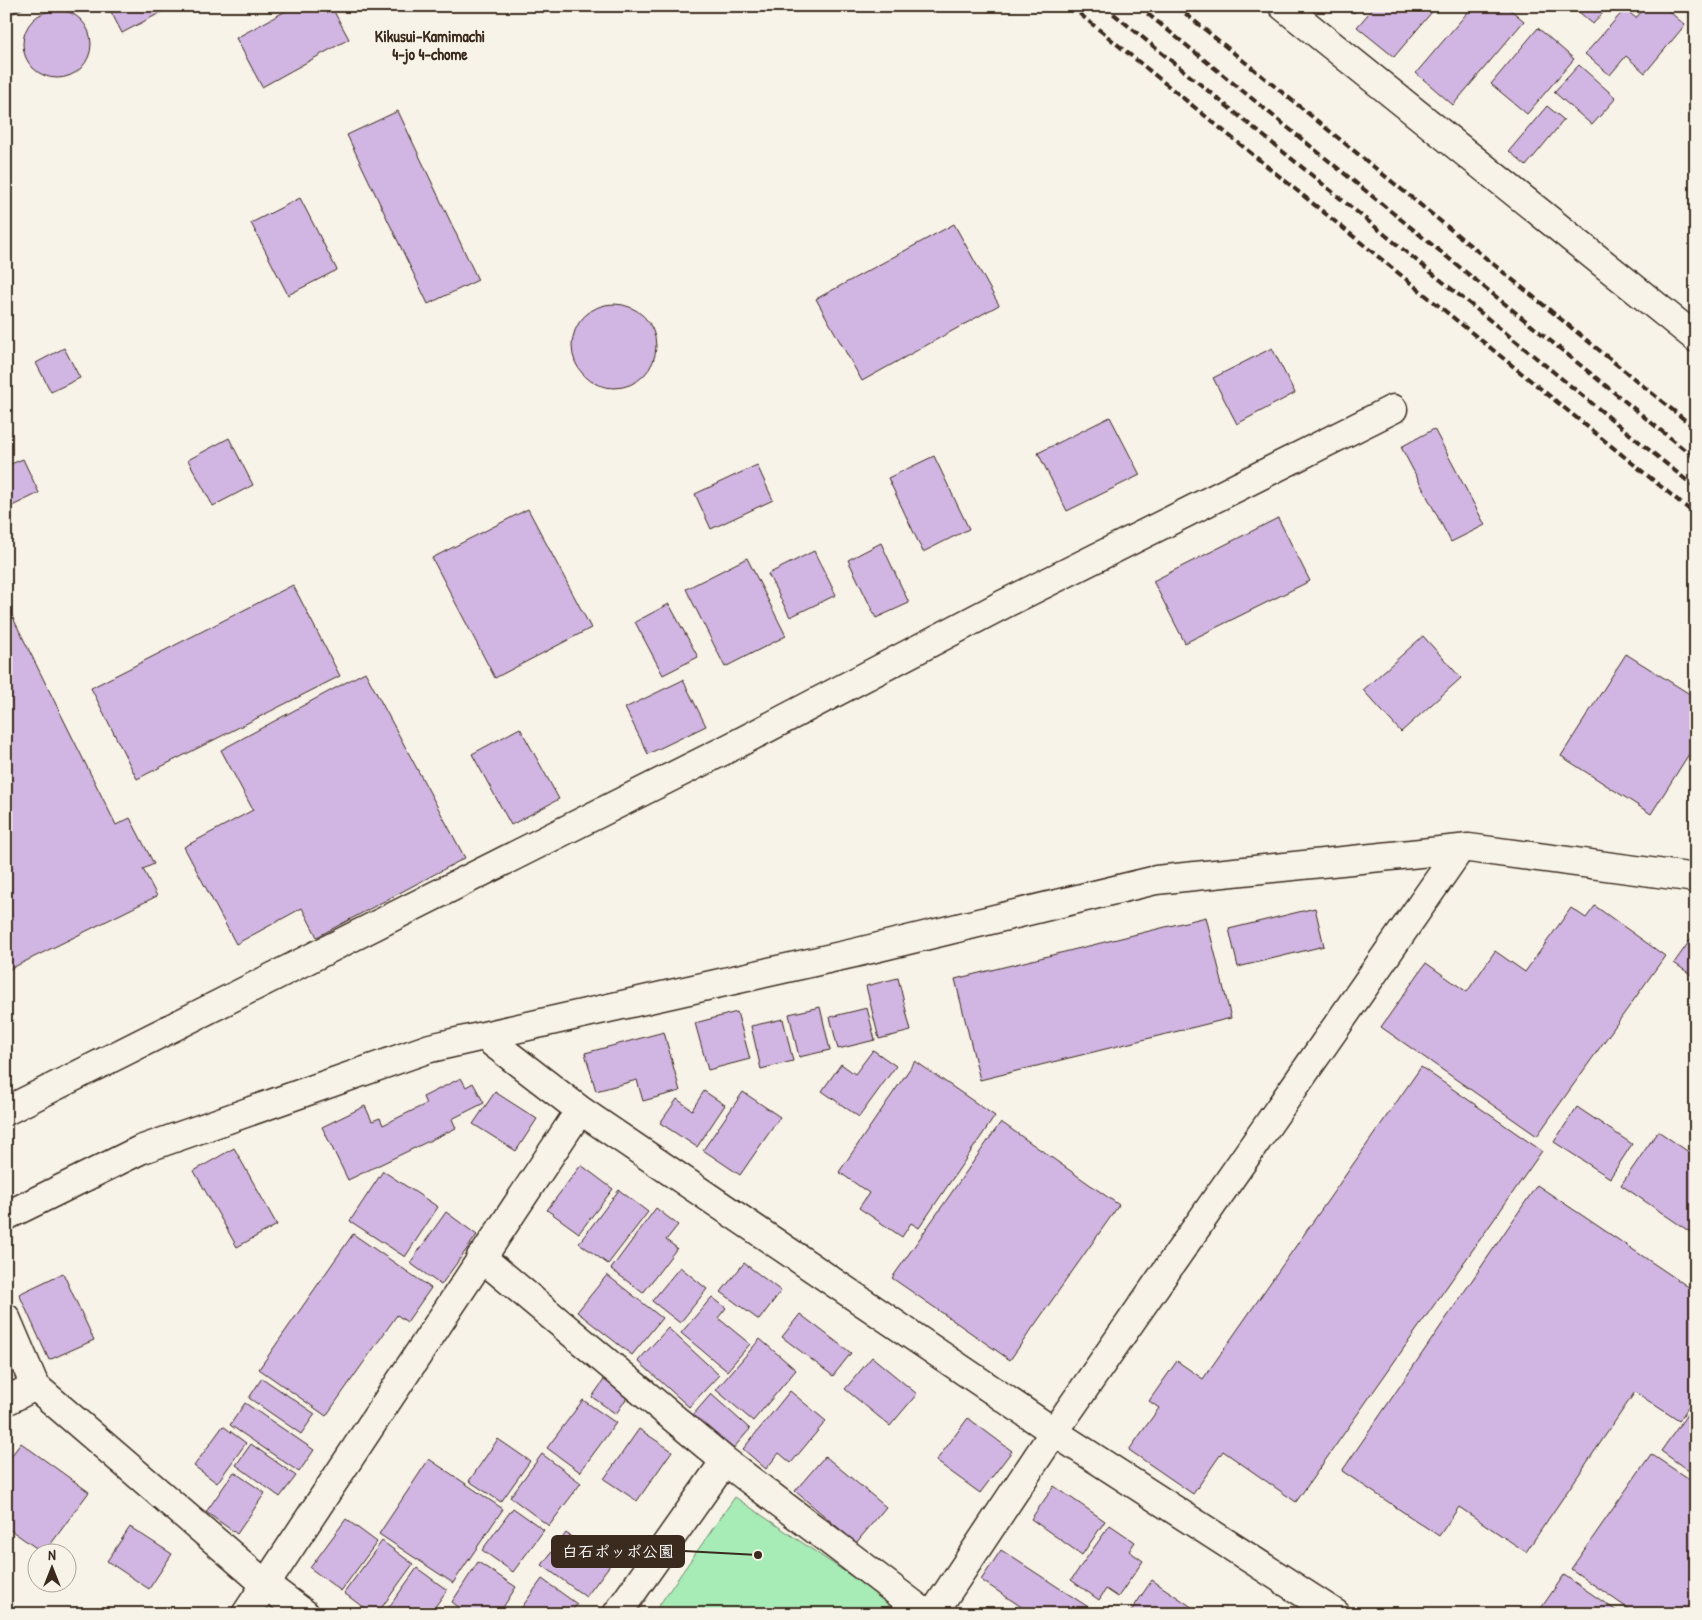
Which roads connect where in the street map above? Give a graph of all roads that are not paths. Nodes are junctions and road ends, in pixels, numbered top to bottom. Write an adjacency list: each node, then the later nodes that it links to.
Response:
1 (1283, 6): 2 (street)
2 (1696, 338)
3 (1393, 409): 8 (street)
4 (1460, 849): 5 (street); 6 (street); 14 (street)
5 (1696, 878)
6 (484, 1036): 7 (street); 9 (street)
7 (580, 1110): 10 (street); 14 (street)
8 (6, 1111)
9 (6, 1216)
10 (481, 1257): 15 (street); 16 (street)
11 (6, 1318): 12 (street)
12 (35, 1386): 13 (street); 16 (street)
13 (6, 1401)
14 (1054, 1432): 21 (street); 22 (street)
15 (725, 1461): 19 (street); 20 (street)
16 (265, 1584): 17 (street); 18 (street)
17 (246, 1614)
18 (305, 1614)
19 (617, 1614)
20 (926, 1614)
21 (933, 1614)
22 (1336, 1614)

